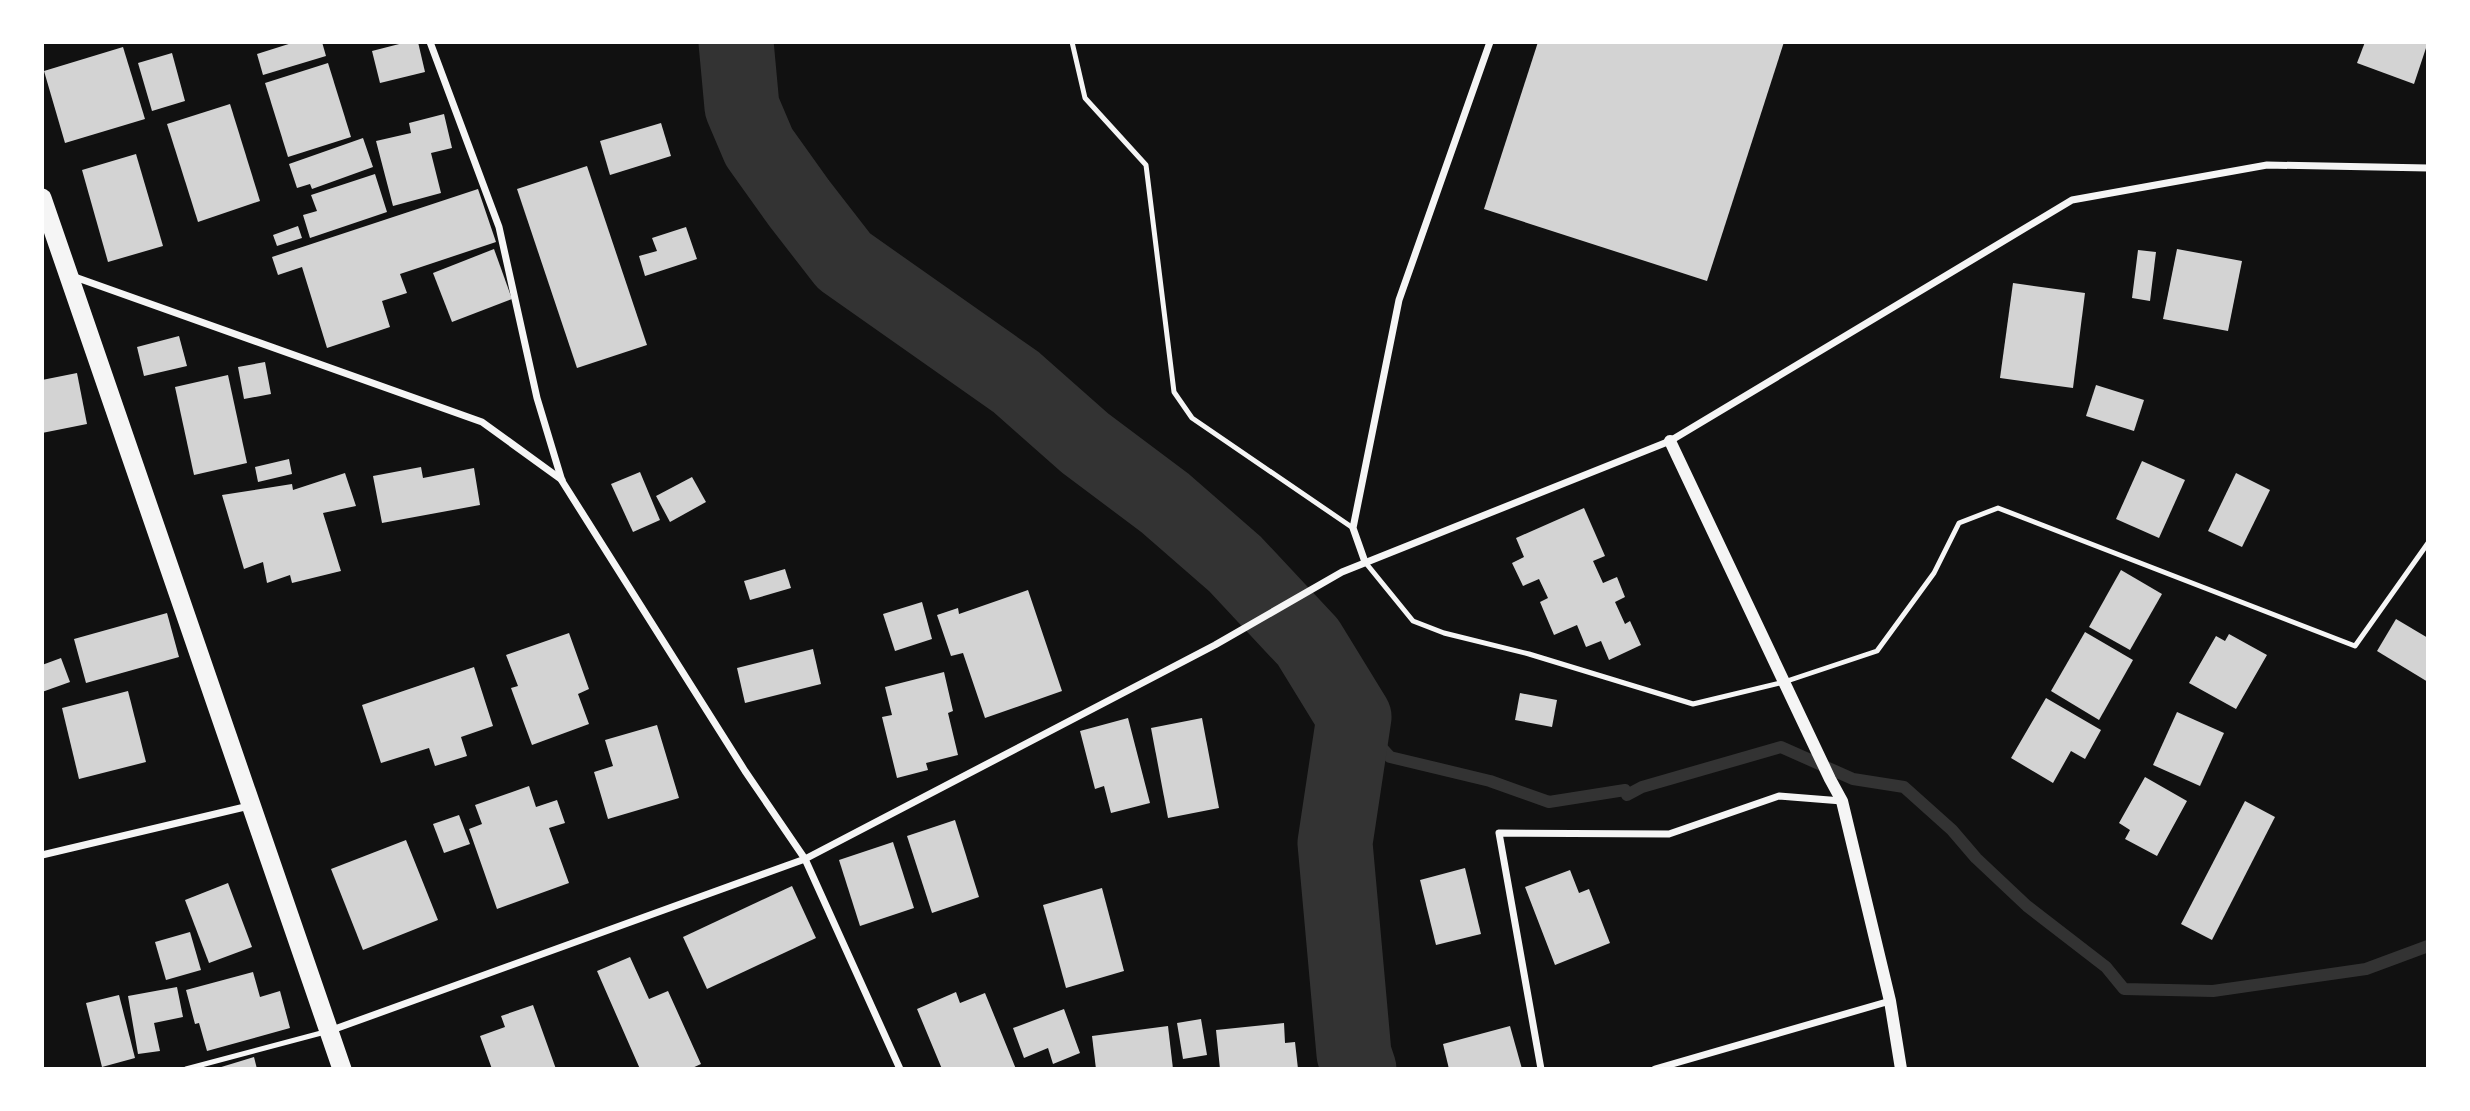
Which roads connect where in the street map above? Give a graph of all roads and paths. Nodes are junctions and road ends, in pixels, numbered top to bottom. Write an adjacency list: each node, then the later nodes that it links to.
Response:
1 (430, 42): 8 (street)
2 (1072, 42): 9 (lane)
3 (1490, 42): 9 (street)
4 (2428, 168): 7 (street)
5 (42, 198): 6 (highway)
6 (68, 274): 8 (street); 14 (highway)
7 (1670, 441): 11 (street); 12 (street)
8 (562, 481): 16 (street)
9 (1353, 528): 11 (street)
10 (2428, 543): 12 (lane)
11 (1365, 562): 12 (lane); 16 (street)
12 (1784, 682): 13 (street)
13 (1842, 801): 17 (street); 22 (street)
14 (250, 806): 15 (street); 18 (highway)
15 (42, 855)
16 (805, 859): 18 (street); 21 (street)
17 (1890, 1001): 23 (street); 24 (street)
18 (328, 1032): 19 (lane); 20 (highway)
19 (186, 1069)
20 (342, 1069)
21 (900, 1069)
22 (1541, 1069)
23 (1655, 1069)
24 (1901, 1069)

